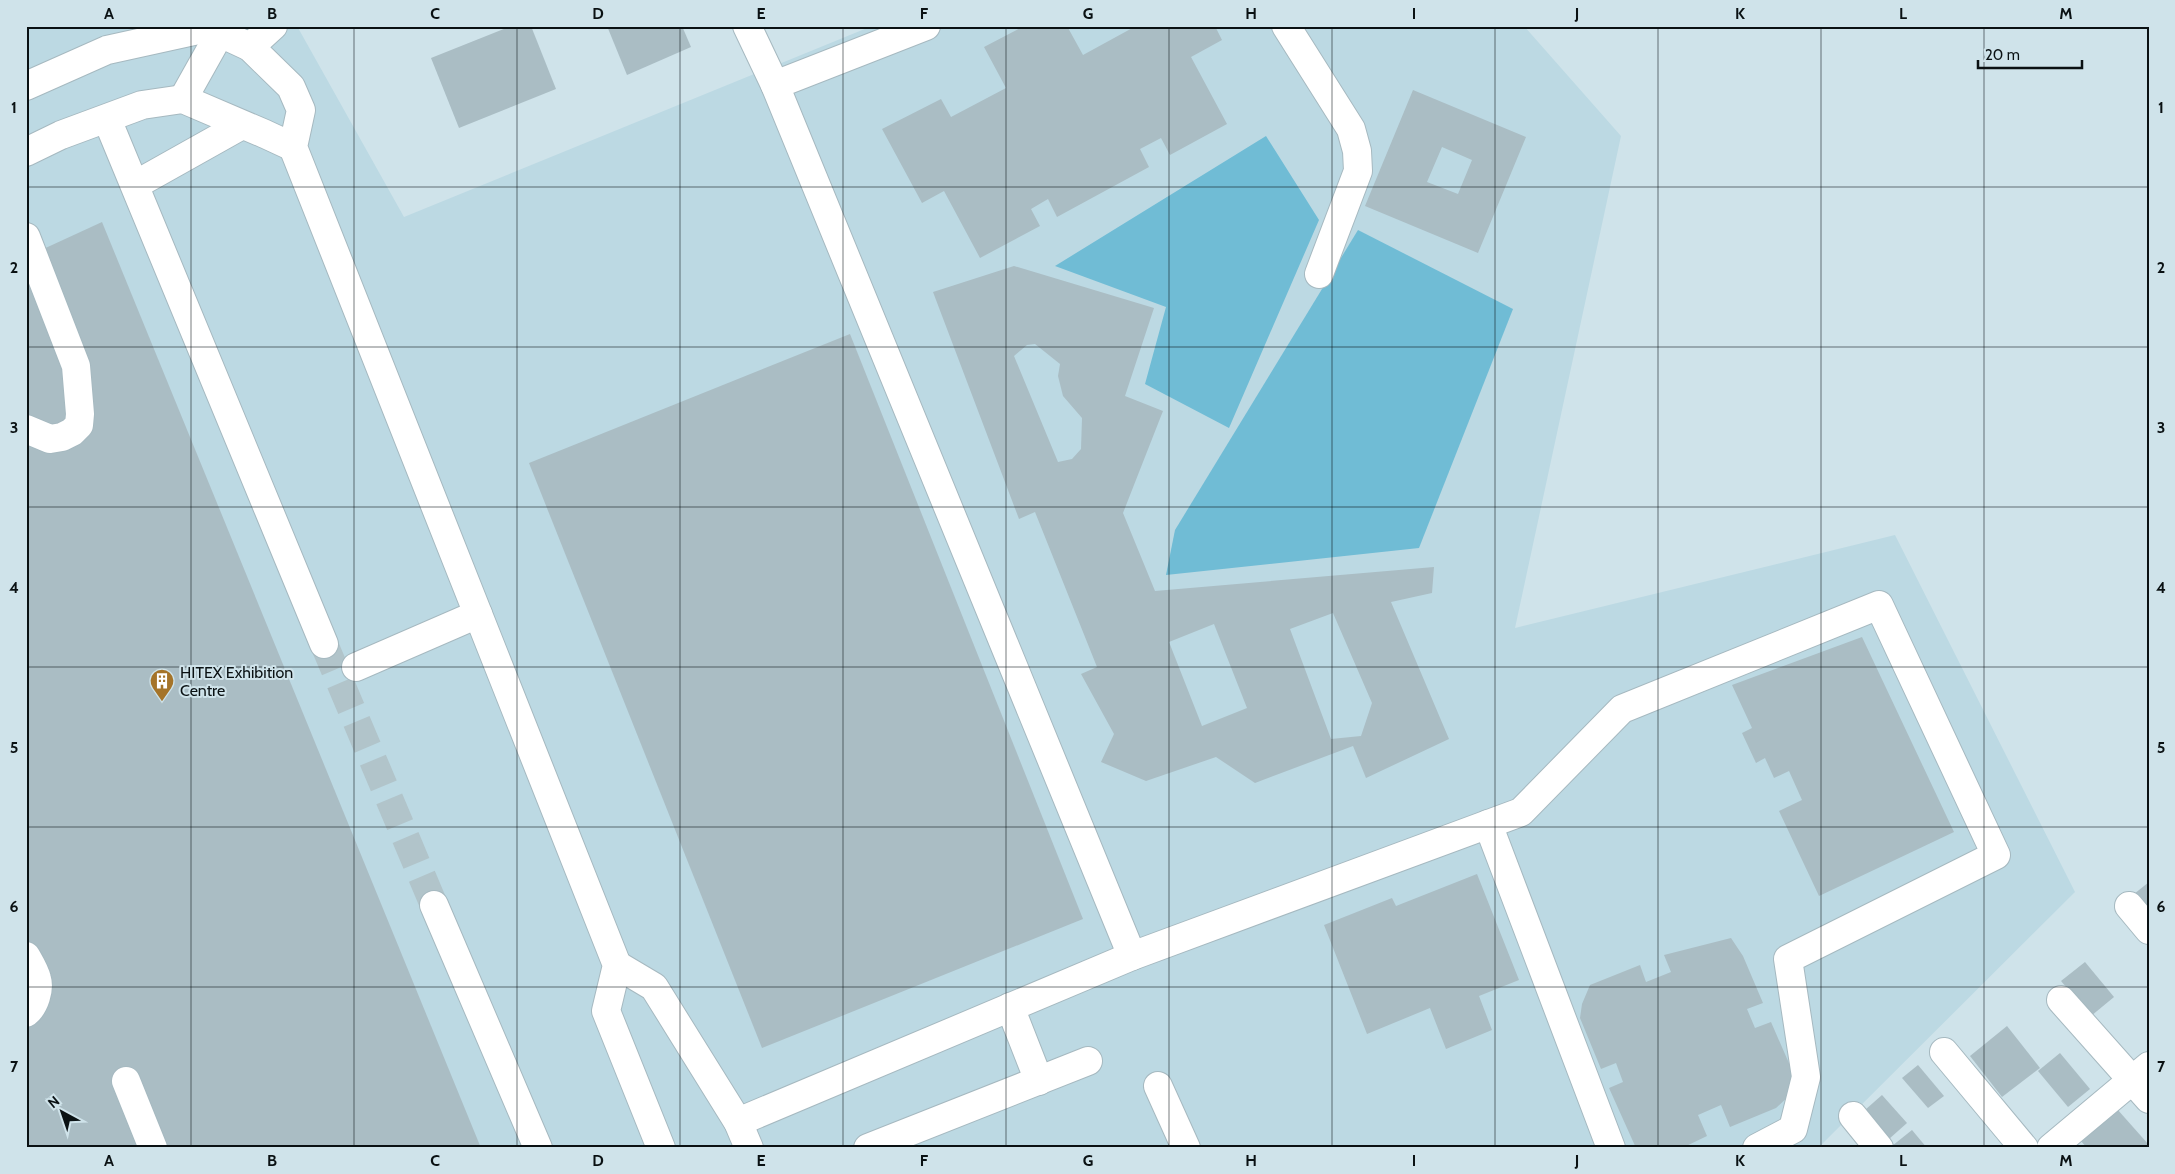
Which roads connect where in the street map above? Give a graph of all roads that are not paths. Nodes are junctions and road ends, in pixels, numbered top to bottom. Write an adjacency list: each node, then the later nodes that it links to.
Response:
1 (273, 26): 6 (street)
2 (747, 26): 7 (street)
3 (926, 26): 7 (street)
4 (1286, 26): 16 (street)
5 (220, 33): 6 (street); 8 (street); 9 (street)
6 (250, 47): 12 (street)
7 (775, 85): 26 (street)
8 (26, 86)
9 (182, 99): 10 (street); 11 (street)
10 (107, 119): 13 (street); 14 (street)
11 (242, 125): 12 (street); 14 (street)
12 (293, 148): 18 (street)
13 (26, 152)
14 (135, 186): 19 (street)
15 (27, 239): 17 (street)
16 (1319, 274)
17 (26, 429)
18 (478, 614): 20 (street); 27 (street)
19 (324, 644)
20 (356, 667)
21 (1488, 824): 26 (street); 45 (street); 46 (street)
22 (434, 905): 40 (street)
23 (2128, 906): 24 (street)
24 (2149, 930)
25 (26, 956): 30 (street)
26 (1132, 956): 29 (street)
27 (617, 965): 38 (street); 41 (street)
28 (2061, 1000): 35 (street)
29 (1010, 1007): 34 (street); 38 (street)
30 (26, 1013)
31 (1944, 1052): 48 (street)
32 (1088, 1061): 34 (street)
33 (126, 1081): 39 (street)
34 (1039, 1081): 43 (street)
35 (2143, 1082): 49 (street)
36 (1158, 1086): 44 (street)
37 (1853, 1116): 47 (street)
38 (738, 1122): 42 (street)
39 (153, 1148)
40 (538, 1148)
41 (661, 1148)
42 (749, 1148)
43 (868, 1148)
44 (1186, 1148)
45 (1611, 1148)
46 (1757, 1148)
47 (1879, 1148)
48 (2024, 1148)
49 (2051, 1148)

